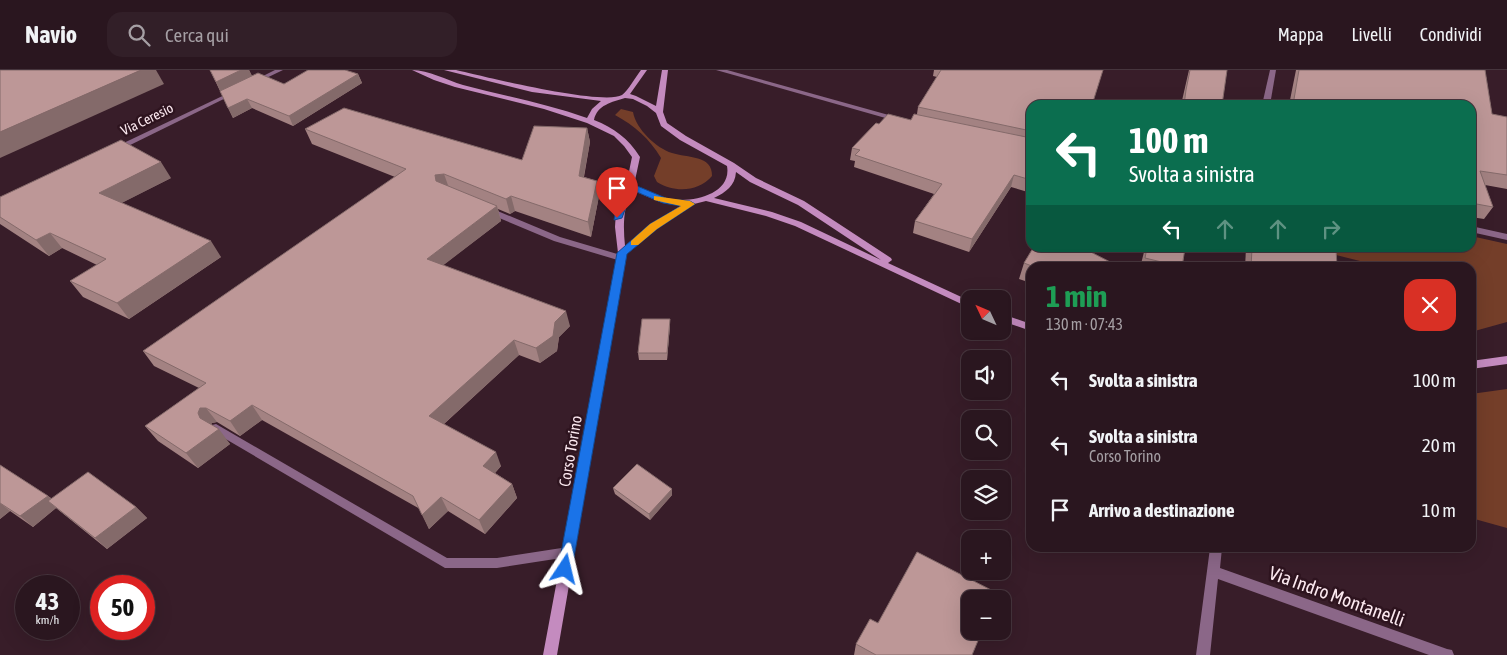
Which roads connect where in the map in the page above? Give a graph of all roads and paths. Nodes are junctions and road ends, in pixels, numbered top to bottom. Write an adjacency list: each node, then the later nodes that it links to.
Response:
1 (280, 70): 14 (street, Via Ceresio)
2 (414, 70): 13 (main road, Corso Torino)
3 (447, 70): 9 (main road)
4 (644, 70): 8 (main road)
5 (665, 70): 11 (main road)
6 (719, 70): 12 (street)
7 (1273, 70): 10 (street)
8 (625, 96): 9 (main road); 11 (main road)
9 (609, 100): 13 (main road)
10 (1267, 100)
11 (659, 112): 15 (main road)
12 (904, 120)
13 (590, 121): 16 (main road, Corso Torino)
14 (104, 154)
15 (731, 165): 17 (main road); 23 (main road)
16 (630, 186): 18 (main road); 22 (main road, Corso Torino)
17 (708, 199): 18 (main road); 23 (main road)
18 (690, 204): 22 (main road)
19 (479, 206): 22 (street)
20 (1476, 230): 21 (street)
21 (1507, 237)
22 (622, 256): 30 (main road, Corso Torino)
23 (913, 278): 24 (main road)
24 (961, 301)
25 (1011, 320): 26 (main road)
26 (1026, 326)
27 (1507, 360): 28 (main road)
28 (1476, 364)
29 (216, 428): 30 (street)
30 (568, 552): 33 (main road, Corso Torino)
31 (1216, 552): 32 (street)
32 (1214, 572): 34 (street); 35 (street, Via Indro Montanelli)
33 (550, 655)
34 (1203, 655)
35 (1447, 655)

